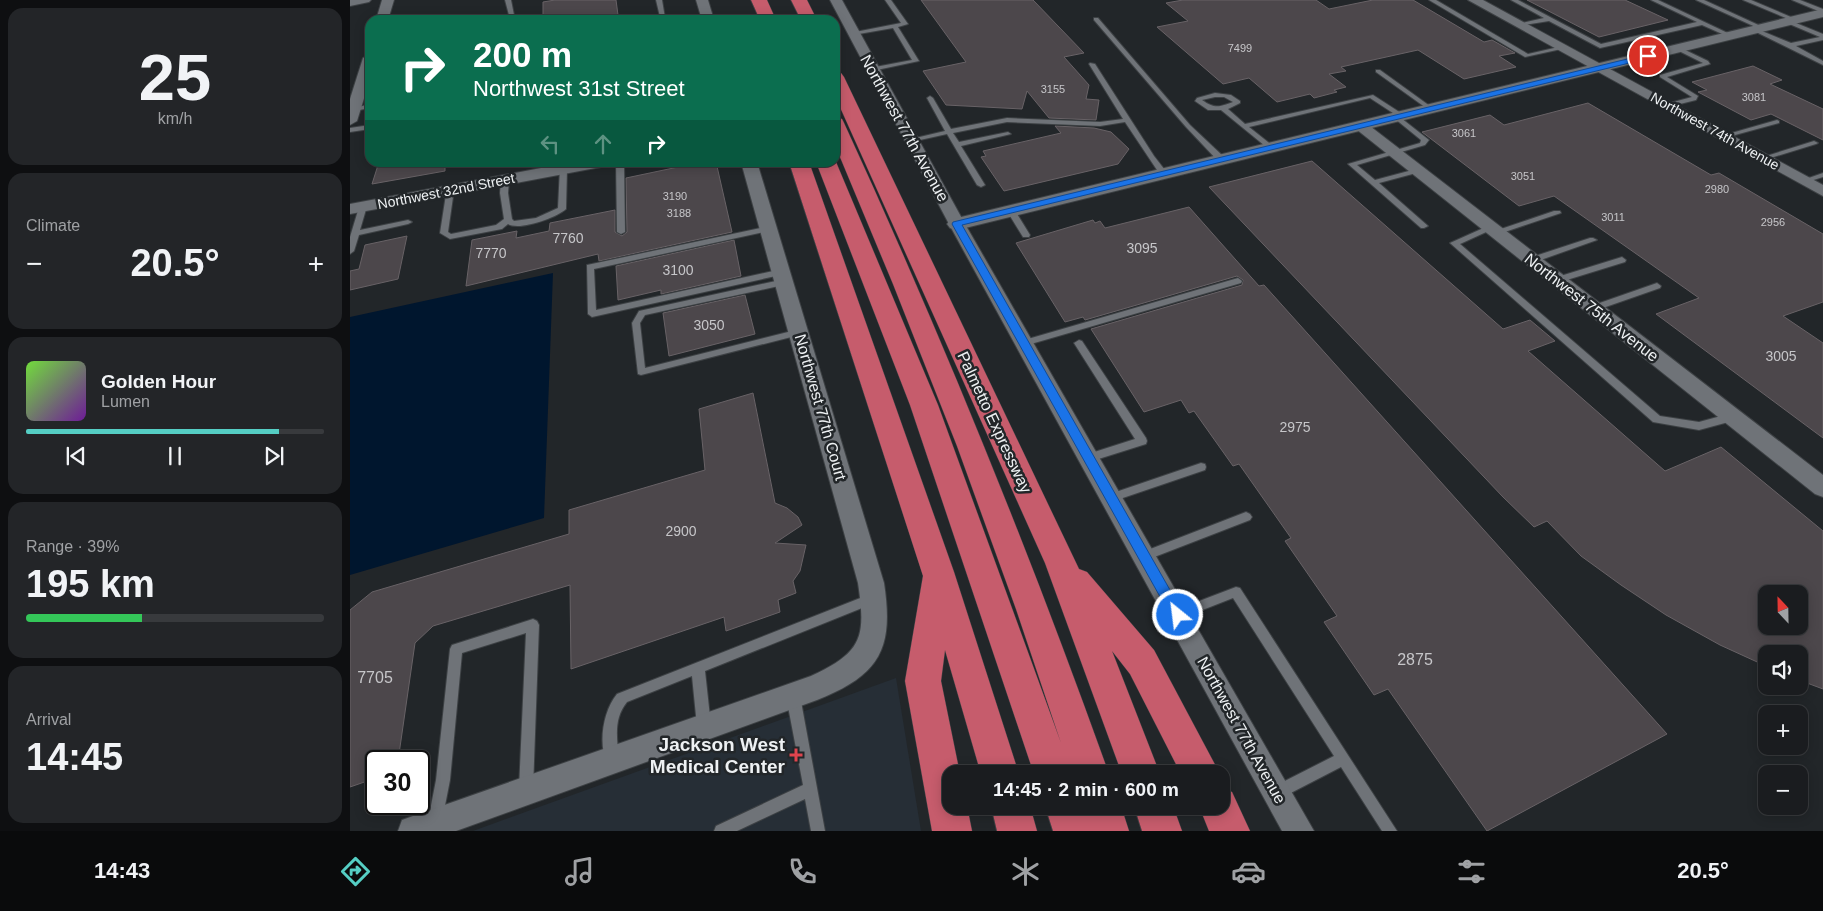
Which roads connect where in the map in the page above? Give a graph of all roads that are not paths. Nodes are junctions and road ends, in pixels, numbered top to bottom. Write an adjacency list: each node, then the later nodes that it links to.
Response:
1 (365, 0): 17 (street)
2 (388, 0): 19 (street)
3 (508, 0): 20 (lane)
4 (660, 0): 21 (lane)
5 (702, 0): 22 (street)
6 (759, 0): 23 (highway)
7 (799, 0): 24 (highway)
8 (836, 0): 32 (street, Northwest 77th Avenue)
9 (888, 0): 30 (lane)
10 (1432, 0): 36 (lane)
11 (1474, 0): 29 (street, Northwest 74th Avenue)
12 (1514, 0): 26 (lane)
13 (1654, 0): 28 (lane)
14 (1700, 0): 31 (lane)
15 (1746, 0): 27 (lane)
16 (1795, 0): 18 (lane)
17 (351, 1)
18 (1823, 12): 27 (street)
19 (384, 15)
20 (512, 15)
21 (662, 15)
22 (706, 15)
23 (766, 15)
24 (806, 15)
25 (1096, 19): 68 (lane)
26 (1549, 19): 28 (lane); 29 (lane)
27 (1792, 21): 31 (street); 34 (lane)
28 (1703, 23): 33 (lane)
29 (1520, 25): 36 (street, Northwest 74th Avenue)
30 (896, 26): 32 (lane); 41 (lane)
31 (1759, 29): 33 (street); 35 (lane)
32 (853, 33): 41 (street, Northwest 77th Avenue)
33 (1731, 36): 37 (street)
34 (1823, 37): 35 (lane)
35 (1790, 46): 38 (lane)
36 (1563, 48): 40 (street, Northwest 74th Avenue)
37 (1679, 49): 40 (street); 46 (lane)
38 (1823, 63)
39 (1092, 64): 52 (lane)
40 (1600, 68): 46 (street, Northwest 74th Avenue); 49 (street)
41 (872, 69): 62 (street, Northwest 77th Avenue)
42 (1378, 71): 49 (lane)
43 (361, 81): 50 (street)
44 (840, 88): 114 (highway, Palmetto Expressway)
45 (930, 98): 58 (lane)
46 (1668, 105): 61 (street, Northwest 74th Avenue)
47 (365, 108): 50 (lane)
48 (1223, 108): 48 (lane); 54 (lane)
49 (1431, 109): 51 (street)
50 (352, 115)
51 (1399, 117): 54 (lane); 55 (street); 66 (lane)
52 (1127, 120): 58 (lane); 75 (lane)
53 (1777, 122): 61 (lane)
54 (1244, 126): 65 (lane)
55 (1361, 126): 65 (street); 66 (street, Northwest 75th Avenue)
56 (365, 128): 57 (lane)
57 (350, 130)
58 (949, 132): 62 (lane); 64 (lane)
59 (840, 134): 125 (highway)
60 (1008, 134): 64 (lane)
61 (1724, 136): 67 (street, Northwest 74th Avenue)
62 (911, 140): 88 (street, Northwest 77th Avenue)
63 (1814, 143): 67 (lane)
64 (957, 145): 80 (lane)
65 (1270, 148): 68 (street)
66 (1394, 152): 74 (street, Northwest 75th Avenue); 79 (lane)
67 (1764, 158): 78 (street, Northwest 74th Avenue)
68 (1222, 160): 75 (street)
69 (556, 167): 77 (street, Northwest 32nd Street); 86 (lane)
70 (620, 167): 92 (lane)
71 (751, 167): 90 (street, Northwest 77th Court)
72 (801, 167): 115 (highway)
73 (828, 167): 124 (highway)
74 (1417, 170): 79 (lane); 91 (street, Northwest 75th Avenue)
75 (1164, 174): 84 (street)
76 (1823, 175): 78 (lane)
77 (505, 180): 81 (street, Northwest 32nd Street); 86 (lane)
78 (1804, 180): 82 (street, Northwest 74th Avenue)
79 (1374, 182): 89 (lane)
80 (981, 185)
81 (450, 190): 83 (street, Northwest 32nd Street); 86 (lane)
82 (1823, 191)
83 (356, 208): 93 (lane)
84 (1011, 211): 88 (street); 94 (lane)
85 (1557, 213): 91 (lane)
86 (508, 220)
87 (408, 222): 93 (lane)
88 (957, 224): 105 (street, Northwest 77th Avenue)
89 (1424, 226)
90 (770, 228): 99 (street, Northwest 77th Court); 99 (lane)
91 (1494, 230): 97 (street, Northwest 75th Avenue); 107 (lane)
92 (621, 232)
93 (355, 233): 96 (lane)
94 (1026, 235)
95 (1593, 240): 97 (lane)
96 (350, 251)
97 (1532, 260): 100 (street, Northwest 75th Avenue)
98 (1622, 260): 100 (lane)
99 (783, 277): 104 (street, Northwest 77th Court); 104 (lane)
100 (1557, 280): 103 (street, Northwest 75th Avenue)
101 (1238, 281): 105 (lane)
102 (1657, 286): 103 (lane)
103 (1594, 308): 107 (street, Northwest 75th Avenue)
104 (800, 332): 116 (street, Northwest 77th Court)
105 (1024, 343): 108 (street, Northwest 77th Avenue)
106 (1079, 343): 108 (lane)
107 (1732, 417): 110 (street, Northwest 75th Avenue)
108 (1089, 458): 111 (street, Northwest 77th Avenue)
109 (1201, 467): 111 (lane)
110 (1823, 488)
111 (1111, 498): 113 (street, Northwest 77th Avenue)
112 (1246, 517): 113 (lane)
113 (1144, 556): 117 (street, Northwest 77th Avenue)
114 (1061, 564): 126 (highway, Palmetto Expressway); 127 (highway)
115 (938, 572): 123 (highway); 139 (highway)
116 (873, 598): 118 (lane); 119 (street, Northwest 77th Court)
117 (1178, 615): 121 (lane); 130 (street, Northwest 77th Avenue)
118 (698, 670): 120 (lane); 122 (lane)
119 (793, 696): 120 (street); 128 (lane)
120 (704, 728): 122 (street)
121 (1343, 759): 130 (lane); 146 (lane)
122 (612, 760): 129 (street)
123 (997, 765)
124 (1050, 765)
125 (1087, 765)
126 (1138, 765)
127 (1195, 765)
128 (810, 789): 137 (lane); 138 (lane)
129 (526, 790): 136 (street); 136 (lane)
130 (1277, 792): 145 (street, Northwest 77th Avenue)
131 (1013, 815): 140 (highway)
132 (1067, 815): 141 (highway)
133 (1104, 815): 142 (highway)
134 (1156, 815): 143 (highway)
135 (1222, 815): 144 (highway)
136 (427, 828)
137 (721, 831)
138 (818, 831)
139 (952, 831)
140 (1017, 831)
141 (1073, 831)
142 (1109, 831)
143 (1162, 831)
144 (1230, 831)
145 (1299, 831)
146 (1390, 831)

